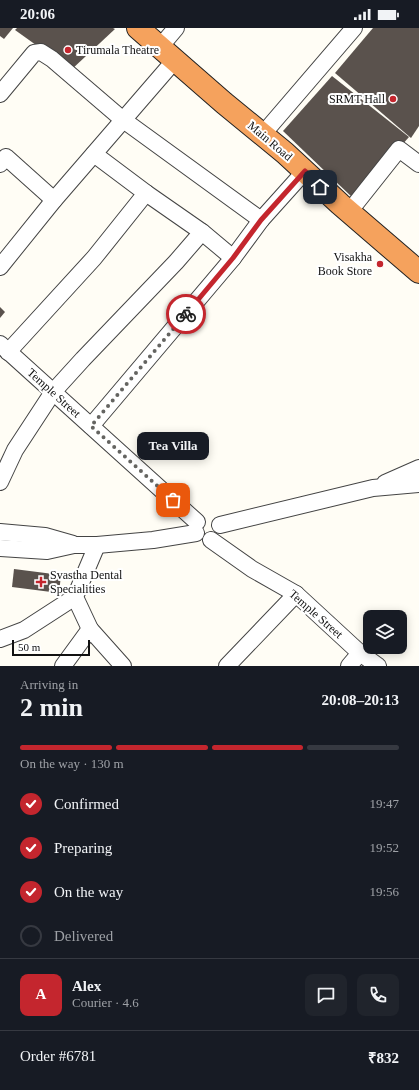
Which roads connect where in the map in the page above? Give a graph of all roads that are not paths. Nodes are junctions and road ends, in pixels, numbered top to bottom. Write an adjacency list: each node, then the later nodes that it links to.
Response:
1 (138, 28): 4 (highway, Main Road)
2 (176, 28): 4 (street)
3 (354, 28): 7 (street)
4 (167, 54): 6 (street); 7 (highway, Main Road)
5 (0, 94): 6 (street)
6 (122, 119): 8 (street); 15 (street)
7 (263, 134): 11 (highway, Main Road)
8 (94, 154): 12 (street); 13 (street)
9 (0, 164): 13 (street)
10 (419, 164): 14 (street)
11 (305, 171): 14 (highway, Main Road); 15 (street)
12 (146, 193): 16 (street); 20 (street)
13 (54, 200): 18 (street)
14 (349, 212): 19 (highway, Main Road)
15 (261, 220): 17 (street)
16 (202, 232): 17 (street); 21 (street)
17 (233, 258): 22 (street)
18 (0, 267)
19 (419, 272)
20 (4, 348): 21 (street, Temple Street)
21 (53, 392): 22 (street, Temple Street); 24 (street)
22 (91, 426): 28 (street, Temple Street)
23 (419, 468): 26 (street)
24 (0, 482)
25 (419, 484): 26 (street)
26 (373, 488): 27 (street)
27 (220, 525): 28 (street); 30 (street)
28 (197, 527): 30 (street); 32 (street)
29 (0, 532): 31 (street)
30 (211, 540): 34 (street, Temple Street)
31 (74, 545): 32 (street); 33 (street)
32 (97, 545): 35 (street)
33 (0, 548)
34 (296, 594): 38 (street, Temple Street); 41 (street)
35 (75, 597): 36 (street); 37 (street)
36 (90, 629): 39 (street); 40 (street)
37 (0, 639)
38 (360, 653): 42 (street); 43 (street, Temple Street)
39 (63, 666)
40 (122, 666)
41 (227, 666)
42 (349, 666)
43 (378, 666)

